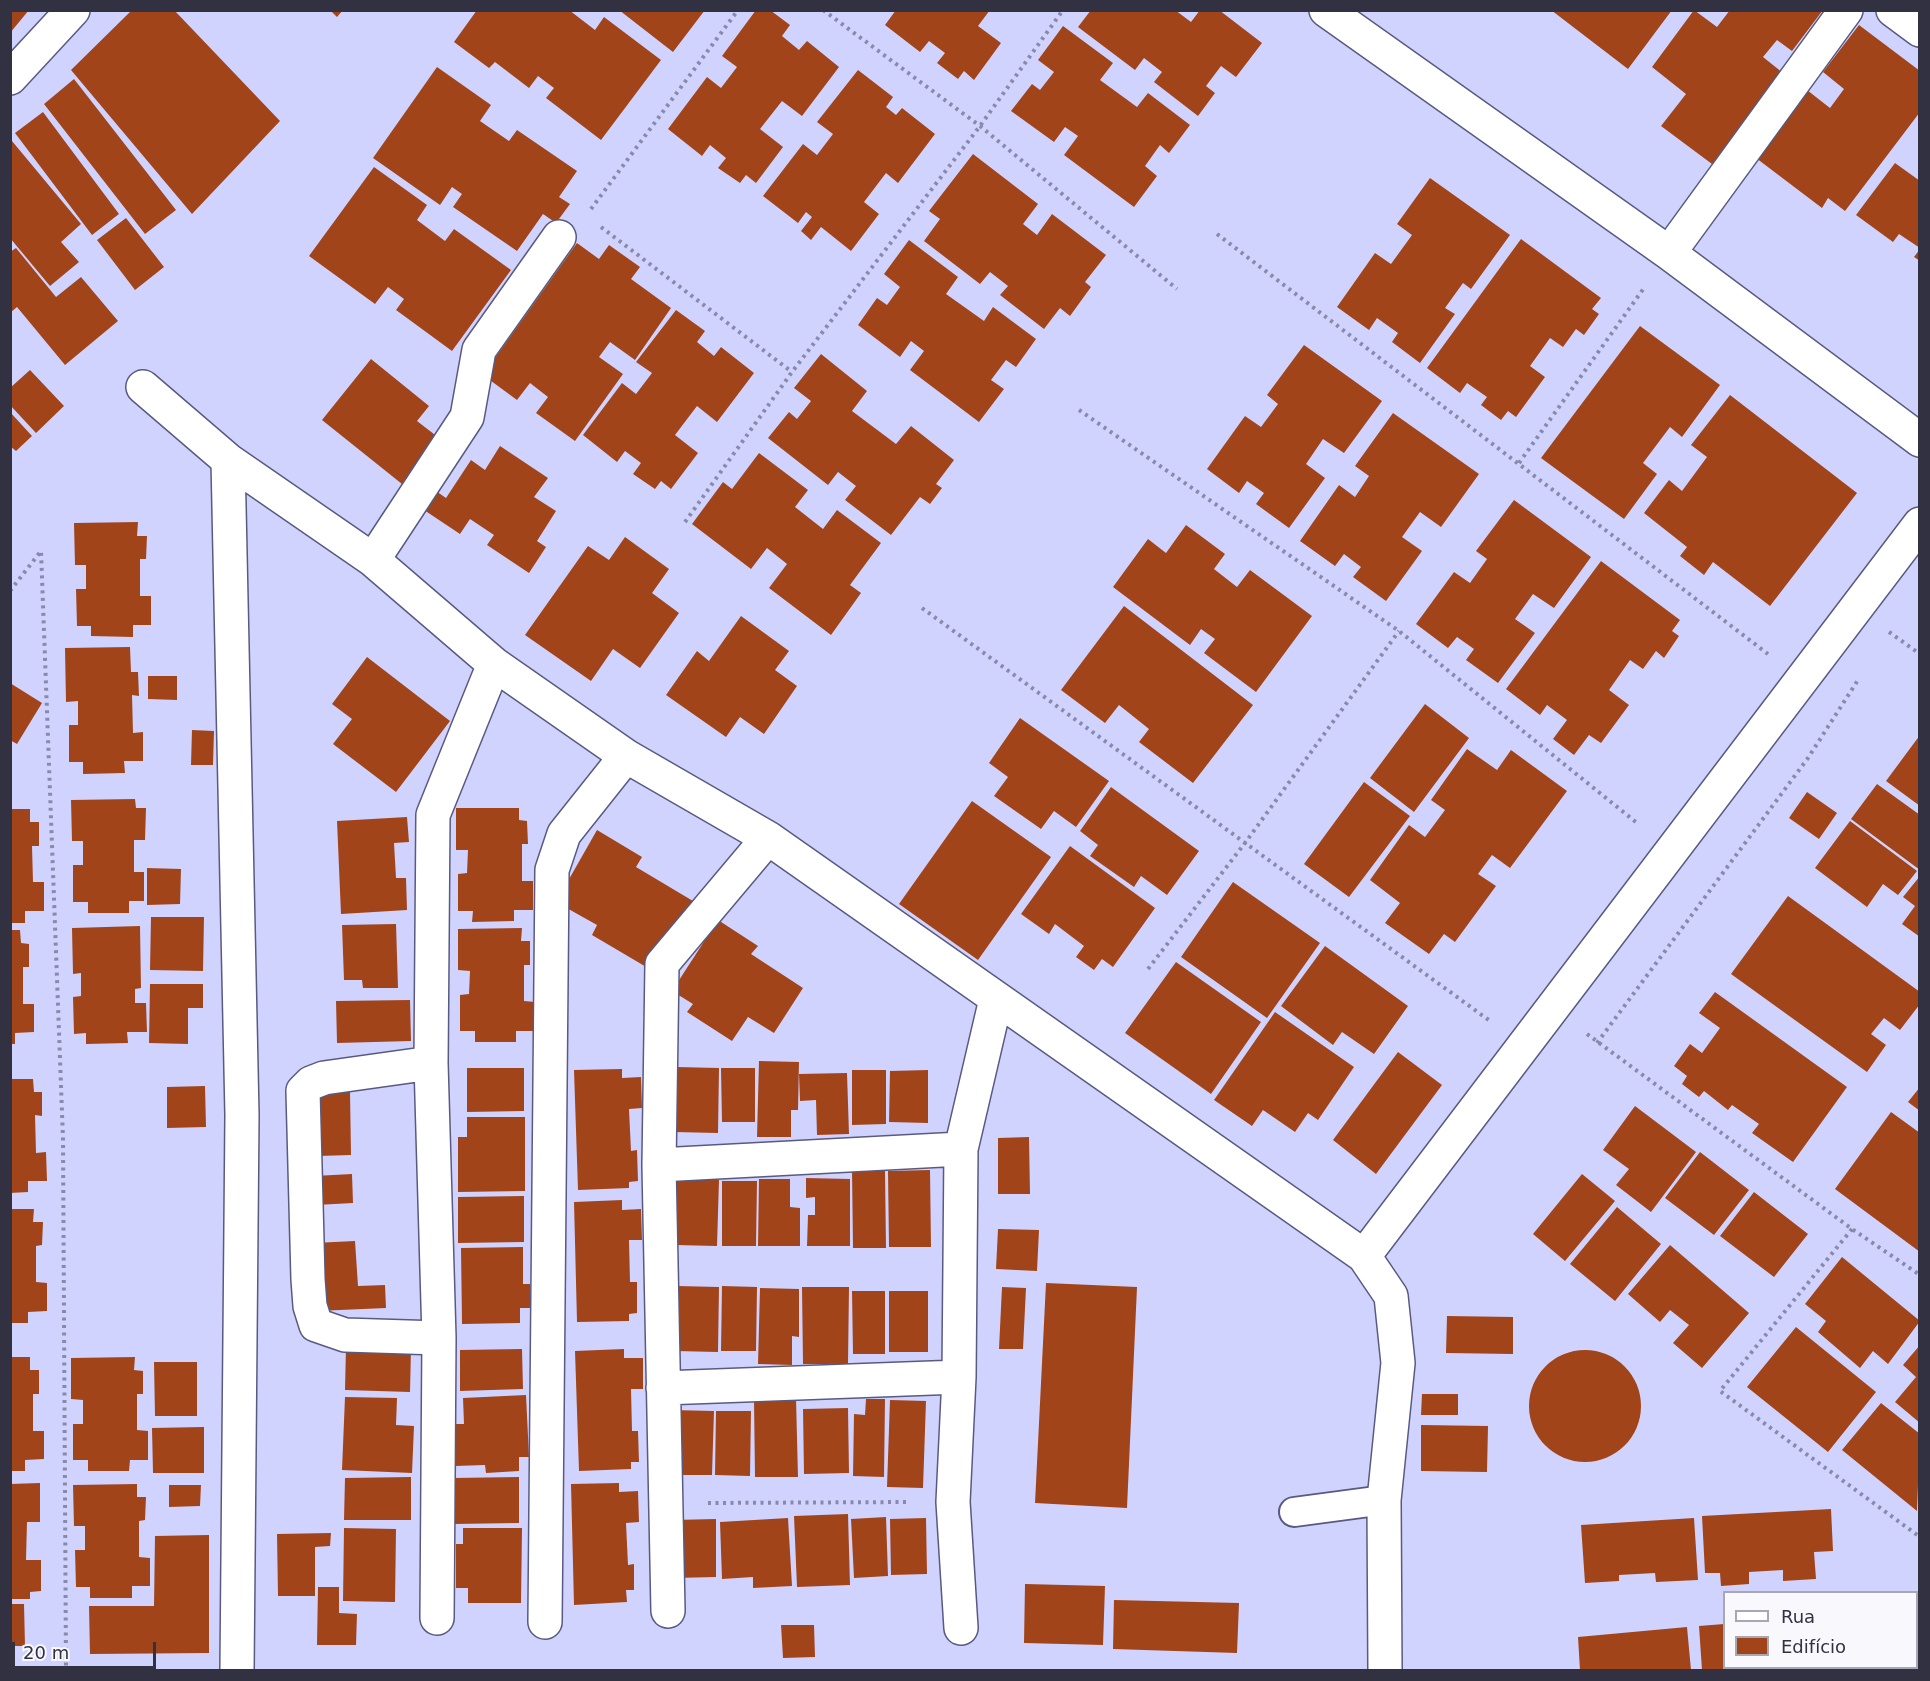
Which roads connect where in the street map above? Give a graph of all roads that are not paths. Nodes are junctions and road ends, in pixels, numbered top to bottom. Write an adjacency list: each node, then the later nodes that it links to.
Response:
1 (73, 10): 6 (street)
2 (1326, 10): 8 (street)
3 (1846, 10): 8 (street)
4 (1893, 10): 5 (street)
5 (1920, 30)
6 (10, 78)
7 (559, 237): 13 (street)
8 (1669, 253): 10 (street)
9 (143, 387): 11 (street)
10 (1920, 440)
11 (228, 460): 13 (street); 31 (street)
12 (1920, 524): 21 (street)
13 (373, 560): 14 (street)
14 (494, 664): 15 (street); 18 (street)
15 (626, 756): 16 (street); 29 (street)
16 (768, 838): 17 (street); 20 (street)
17 (996, 999): 19 (street); 21 (street)
18 (431, 1063): 22 (street); 22 (street)
19 (961, 1149): 20 (street); 23 (street)
20 (659, 1165): 24 (street)
21 (1364, 1256): 25 (street)
22 (439, 1338): 28 (street)
23 (959, 1377): 24 (street); 30 (street)
24 (663, 1388): 27 (street)
25 (1384, 1500): 26 (lane); 32 (street)
26 (1294, 1512)
27 (668, 1611)
28 (437, 1618)
29 (545, 1622)
30 (961, 1628)
31 (237, 1671)
32 (1385, 1671)

